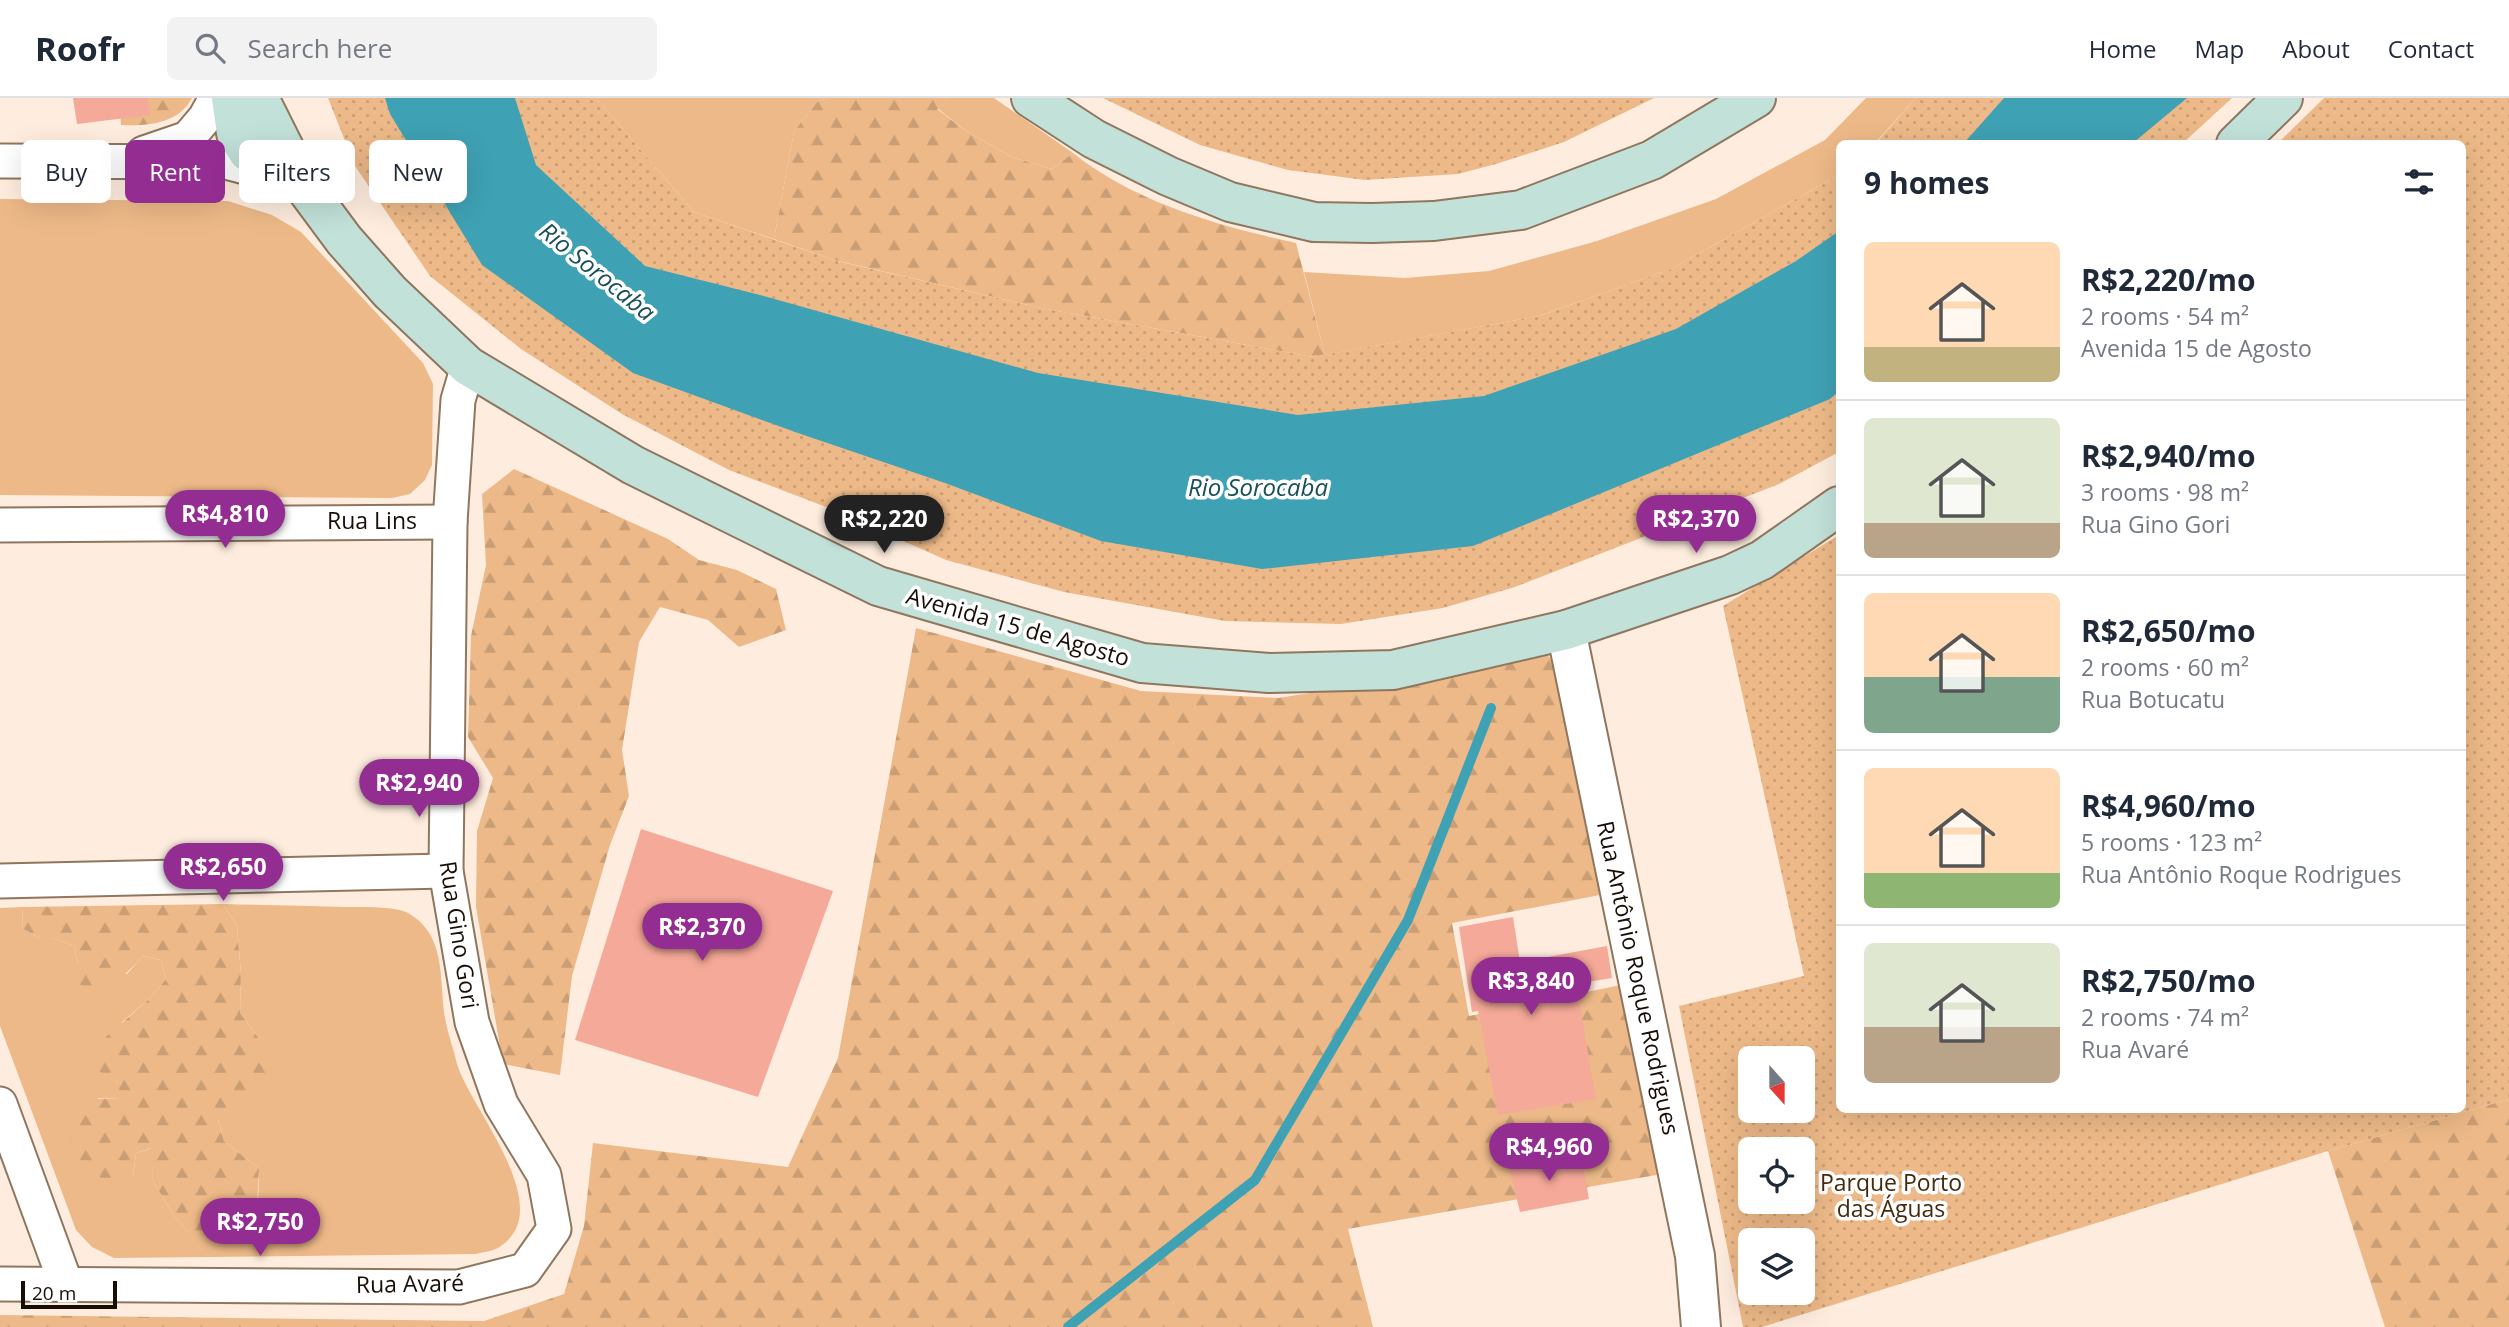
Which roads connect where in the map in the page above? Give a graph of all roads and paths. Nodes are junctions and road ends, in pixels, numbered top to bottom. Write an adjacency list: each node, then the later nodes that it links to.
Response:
1 (1031, 98): 2 (main road)
2 (1756, 98)
3 (2283, 98): 6 (main road)
4 (240, 100): 5 (main road, Avenida 15 de Agosto); 8 (street)
5 (267, 140)
6 (2240, 140)
7 (0, 161): 8 (street)
8 (123, 161): 9 (street)
9 (239, 163)
10 (314, 203): 11 (main road, Avenida 15 de Agosto)
11 (468, 366): 13 (street, Rua Gino Gori); 15 (main road, Avenida 15 de Agosto)
12 (1836, 508): 15 (main road, Avenida 15 de Agosto)
13 (450, 522): 14 (street, Rua Lins); 16 (street, Rua Gino Gori)
14 (0, 525)
15 (1566, 630): 22 (street, Rua Antônio Roque Rodrigues)
16 (446, 872): 17 (street); 19 (street, Rua Gino Gori)
17 (0, 881)
18 (0, 1104): 21 (street)
19 (525, 1270): 21 (street, Rua Avaré)
20 (0, 1284): 21 (street, Rua Avaré)
21 (66, 1284)
22 (1701, 1327)

